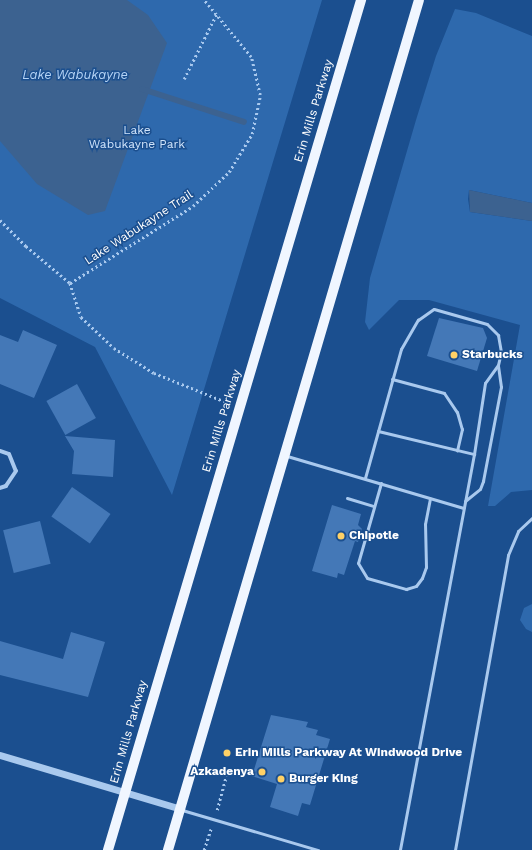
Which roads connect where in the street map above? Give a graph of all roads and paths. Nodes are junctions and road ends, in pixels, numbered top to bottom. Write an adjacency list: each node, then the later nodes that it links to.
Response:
1 (204, 0): 4 (path, Lake Wabukayne Trail)
2 (361, 0): 10 (main road, Erin Mills Parkway)
3 (419, 0): 15 (main road)
4 (216, 15): 5 (path); 7 (path, Lake Wabukayne Trail)
5 (184, 79)
6 (0, 220): 7 (path)
7 (70, 284): 10 (path)
8 (498, 365): 9 (lane); 14 (lane); 21 (lane)
9 (392, 379): 11 (lane); 12 (lane)
10 (240, 407): 27 (main road, Erin Mills Parkway)
11 (378, 431): 12 (lane); 16 (lane)
12 (457, 450): 14 (lane)
13 (0, 451): 18 (street)
14 (474, 454): 21 (lane)
15 (285, 455): 16 (lane); 29 (main road)
16 (365, 478): 17 (lane)
17 (381, 483): 20 (lane); 22 (lane)
18 (0, 488)
19 (347, 498): 22 (lane)
20 (430, 498): 22 (lane); 23 (lane)
21 (465, 501): 23 (lane)
22 (374, 506)
23 (464, 508): 35 (lane)
24 (532, 518): 36 (lane)
25 (0, 755): 27 (street)
26 (226, 776): 28 (path)
27 (125, 792): 29 (street); 31 (main road, Erin Mills Parkway)
28 (220, 801)
29 (181, 809): 32 (main road); 34 (lane)
30 (206, 844): 33 (path)
31 (108, 850)
32 (168, 850)
33 (204, 850)
34 (318, 850)
35 (400, 850)
36 (455, 850)

